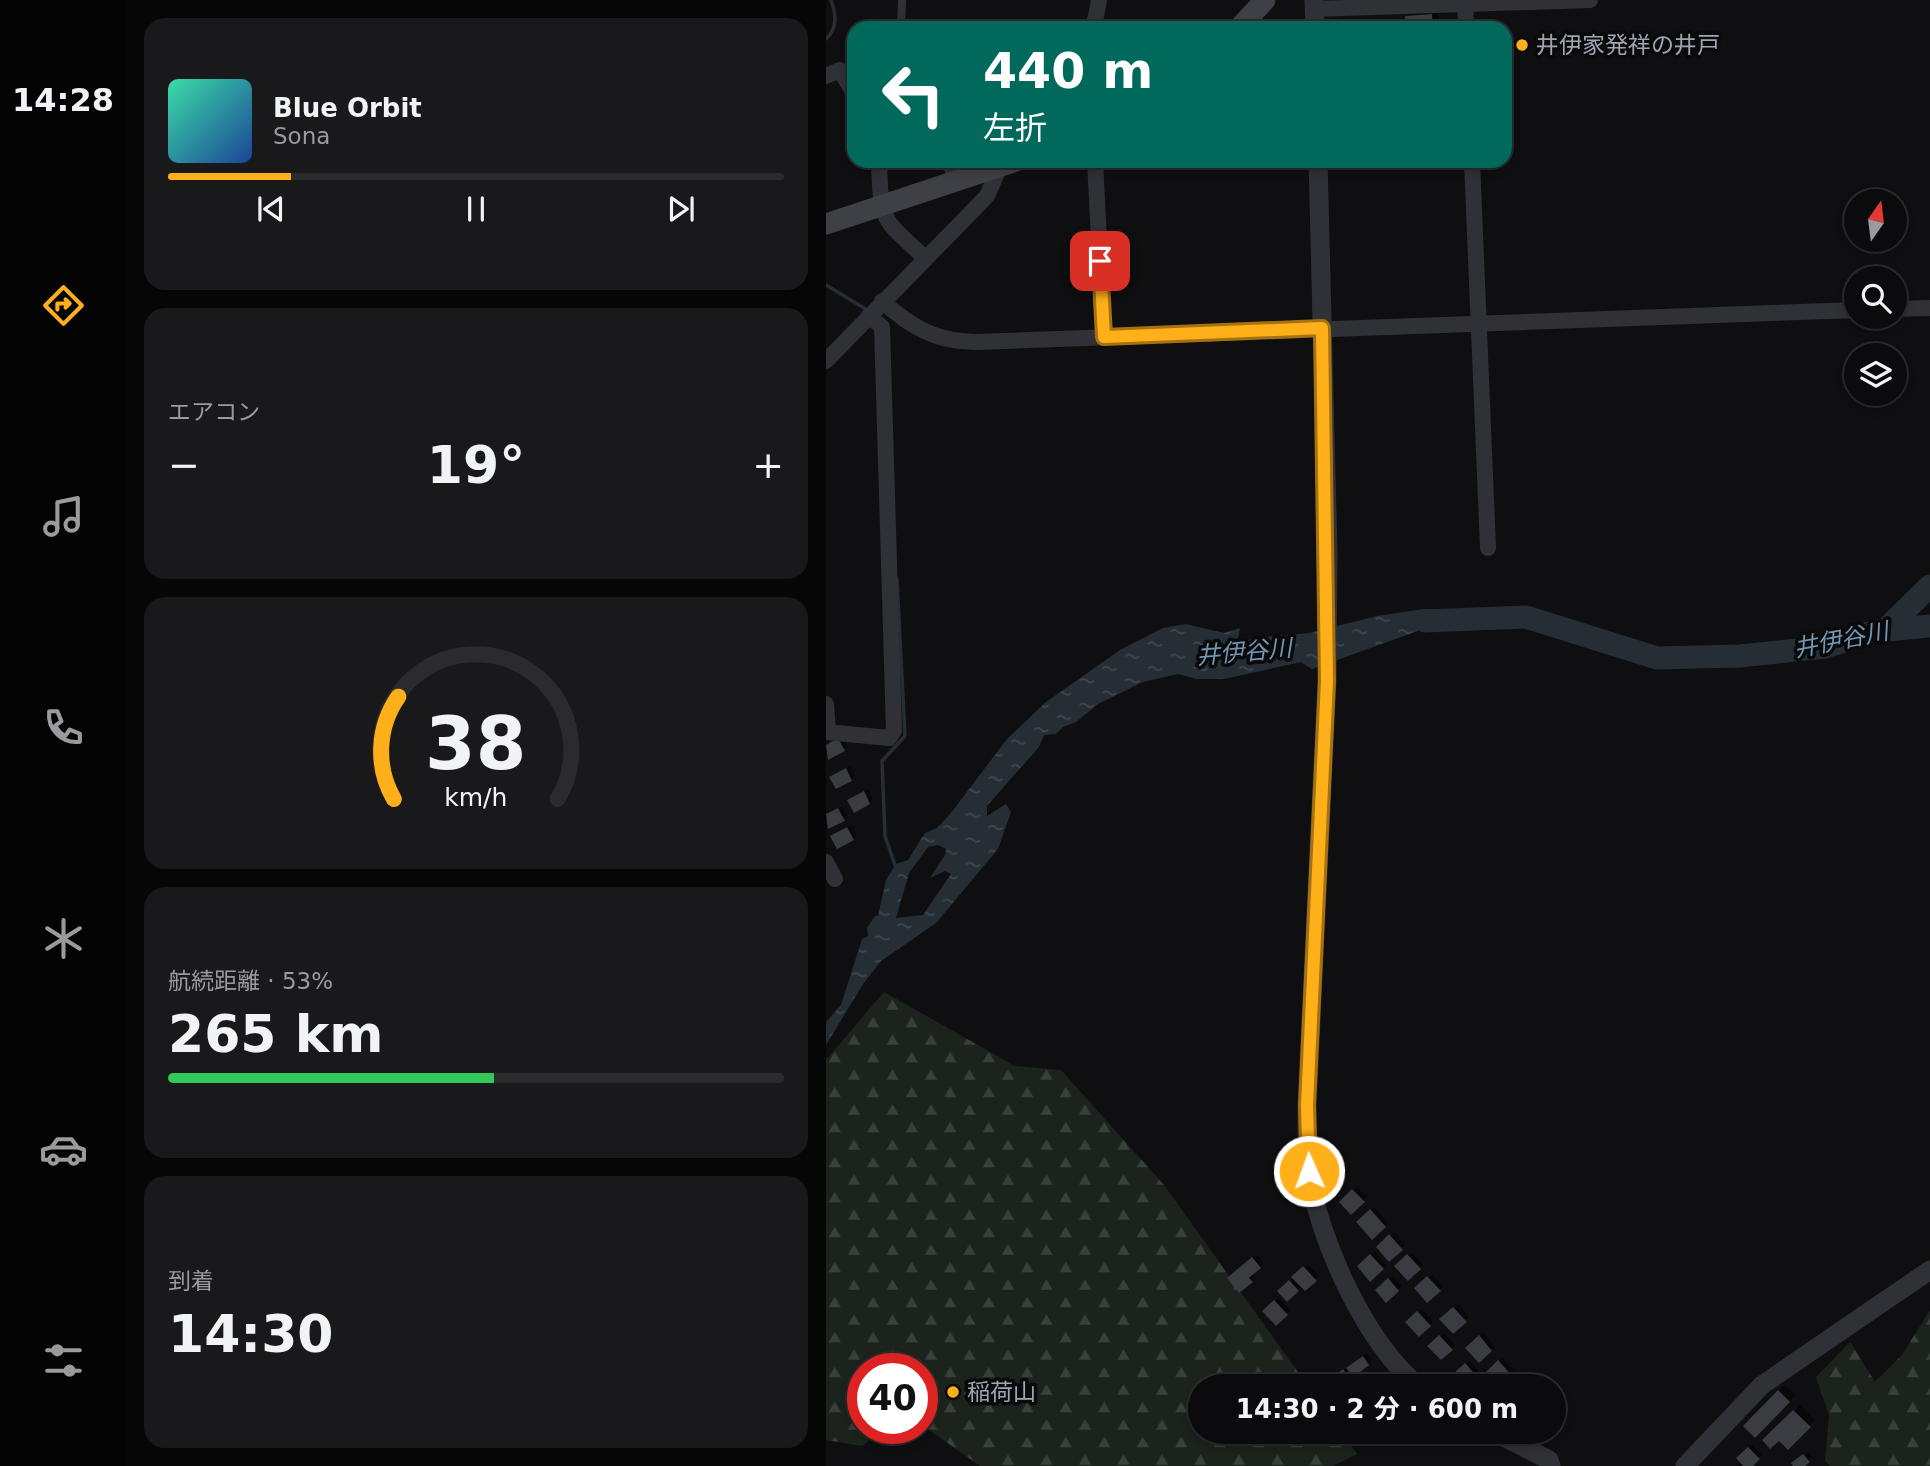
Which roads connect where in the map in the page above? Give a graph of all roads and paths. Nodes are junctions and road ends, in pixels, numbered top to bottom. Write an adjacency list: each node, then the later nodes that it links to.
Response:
1 (902, 0): 7 (lane)
2 (1099, 0): 8 (street)
3 (1265, 0): 9 (main road)
4 (1590, 0): 5 (street)
5 (1465, 2): 6 (street); 10 (street)
6 (1314, 12)
7 (901, 21)
8 (1095, 21)
9 (1246, 21)
10 (1466, 21)
11 (826, 76): 12 (street)
12 (847, 82)
13 (878, 168): 21 (street)
14 (953, 168): 20 (street)
15 (996, 168): 20 (main road)
16 (1005, 168): 23 (street)
17 (1095, 168): 31 (street)
18 (1318, 168): 30 (street)
19 (1472, 168): 29 (street)
20 (956, 181): 21 (main road)
21 (880, 206): 22 (main road); 23 (street)
22 (826, 224)
23 (925, 258): 24 (street)
24 (882, 301): 28 (street); 31 (street)
25 (1930, 308): 26 (street)
26 (1907, 309)
27 (1844, 310): 29 (street)
28 (869, 316): 32 (street); 35 (street)
29 (1478, 323): 30 (street); 33 (street)
30 (1322, 328): 31 (street); 39 (street)
31 (1104, 337)
32 (826, 361)
33 (1488, 548)
34 (826, 704): 35 (street)
35 (827, 731)
36 (826, 862): 37 (street)
37 (835, 879)
38 (1930, 1270): 42 (street)
39 (1403, 1374)
40 (1521, 1444): 41 (street)
41 (1551, 1466)
42 (1685, 1466)

